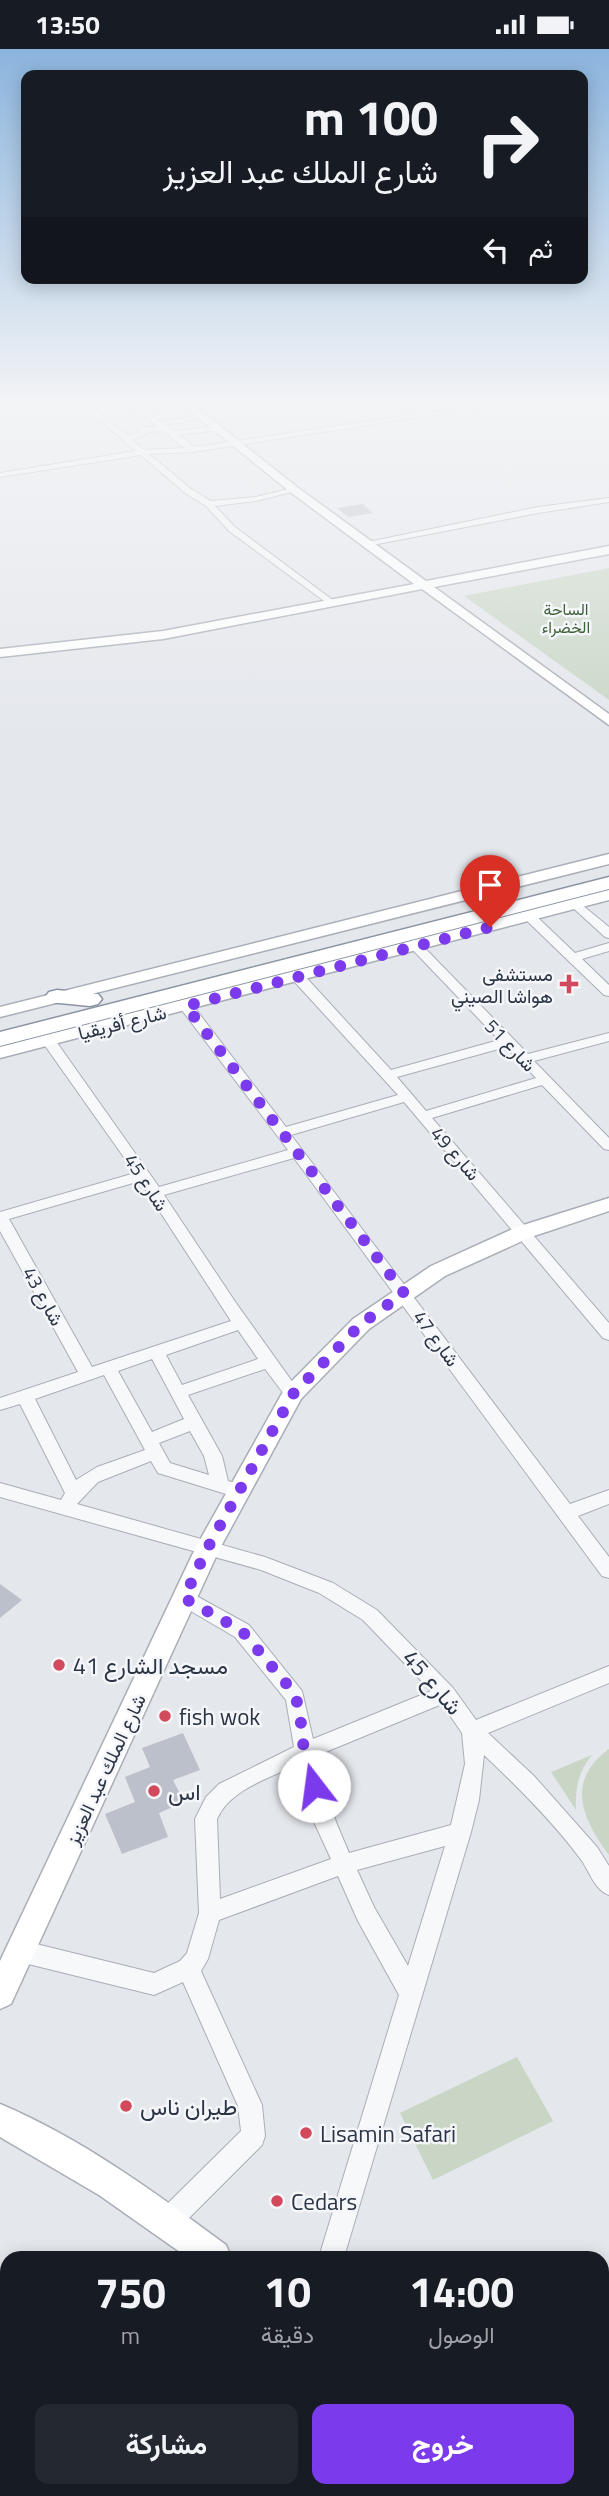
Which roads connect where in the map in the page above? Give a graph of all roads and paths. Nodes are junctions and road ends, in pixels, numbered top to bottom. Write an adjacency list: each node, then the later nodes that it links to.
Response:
1 (217, 513): 9 (street)
2 (326, 513): 4 (street)
3 (526, 513): 4 (street)
4 (367, 543): 8 (street)
5 (609, 550): 8 (street)
6 (609, 558): 7 (street)
7 (464, 585): 8 (street); 10 (street)
8 (429, 588): 9 (street); 10 (street); 11 (street)
9 (331, 603): 11 (street)
10 (449, 603): 15 (street)
11 (205, 631): 13 (street)
12 (0, 653): 13 (street)
13 (43, 653): 14 (street)
14 (0, 660)
15 (609, 722)
16 (609, 859): 19 (street, شارع أفريقيا)
17 (609, 870): 19 (highway, شارع أفريقيا)
18 (609, 883): 25 (highway, شارع أفريقيا)
19 (520, 887): 25 (highway, شارع أفريقيا); 30 (street, شارع أفريقيا)
20 (609, 895): 21 (street, شارع أفريقيا)
21 (576, 904): 22 (street, شارع أفريقيا); 23 (street)
22 (529, 916): 24 (street, شارع أفريقيا); 27 (street)
23 (609, 934)
24 (414, 944): 28 (street, شارع أفريقيا); 38 (street, شارع 51)
25 (335, 946): 33 (highway, شارع أفريقيا)
26 (609, 947): 27 (street)
27 (572, 958): 29 (street)
28 (297, 977): 31 (street, شارع أفريقيا); 41 (street, شارع 49)
29 (608, 991)
30 (57, 997): 32 (street, شارع أفريقيا); 33 (highway)
31 (186, 1006): 33 (street, شارع أفريقيا); 45 (street, شارع 47)
32 (0, 1012)
33 (89, 1015): 34 (highway, شارع أفريقيا); 36 (highway, شارع أفريقيا); 37 (street, شارع أفريقيا)
34 (0, 1024)
35 (609, 1037): 40 (street)
36 (0, 1039)
37 (48, 1041): 39 (street, شارع أفريقيا); 48 (street, شارع 45)
38 (508, 1042): 40 (street, شارع 51); 41 (street)
39 (0, 1053)
40 (525, 1059): 42 (street, شارع 51)
41 (388, 1075): 43 (street, شارع 49)
42 (545, 1080): 44 (street); 46 (street, شارع 51)
43 (406, 1097): 44 (street, شارع 49); 45 (street)
44 (424, 1117): 52 (street, شارع 49)
45 (282, 1133): 47 (street, شارع 47)
46 (609, 1146)
47 (297, 1152): 49 (street); 53 (street, شارع 47)
48 (142, 1176): 49 (street, شارع 45); 51 (street)
49 (153, 1193): 54 (street, شارع 45)
50 (609, 1204): 52 (street, شارع الملك عبد العزيز)
51 (0, 1217): 59 (street, شارع 43)
52 (524, 1232): 53 (street, شارع الملك عبد العزيز); 55 (street, شارع 49)
53 (404, 1293): 61 (street, شارع الملك عبد العزيز); 70 (street, شارع 47)
54 (242, 1323): 56 (street); 57 (street, شارع 45)
55 (609, 1334)
56 (156, 1352): 58 (street); 60 (street)
57 (268, 1363): 60 (street); 61 (street, شارع 45)
58 (108, 1369): 59 (street); 65 (street)
59 (88, 1375): 62 (street)
60 (180, 1392): 64 (street)
61 (293, 1394): 66 (street, شارع الملك عبد العزيز)
62 (24, 1396): 63 (street); 69 (street)
63 (0, 1404)
64 (195, 1422): 65 (street); 66 (street)
65 (151, 1446): 66 (street); 69 (street)
66 (230, 1488): 71 (street, شارع الملك عبد العزيز)
67 (0, 1490): 69 (street, شارع 45)
68 (609, 1497): 70 (street)
69 (69, 1500): 71 (street, شارع 45)
70 (566, 1513): 72 (street, شارع 47)
71 (207, 1549): 73 (street, شارع الملك عبد العزيز); 75 (street, شارع 45)
72 (609, 1571)
73 (184, 1598): 77 (street); 82 (street, شارع الملك عبد العزيز)
74 (609, 1674): 76 (street)
75 (446, 1694): 76 (street, شارع 45); 77 (street)
76 (472, 1731): 78 (street); 80 (street, شارع 45)
77 (304, 1751): 79 (street); 81 (street)
78 (460, 1832): 79 (street); 85 (street)
79 (342, 1864): 81 (street); 85 (street)
80 (609, 1885)
81 (210, 1913): 83 (street)
82 (20, 1951): 83 (street); 84 (street, شارع الملك عبد العزيز)
83 (188, 1969): 87 (street)
84 (0, 1994)
85 (412, 1996): 89 (street)
86 (0, 2120): 87 (street)
87 (168, 2221): 88 (street)
88 (206, 2251)
89 (333, 2251)

